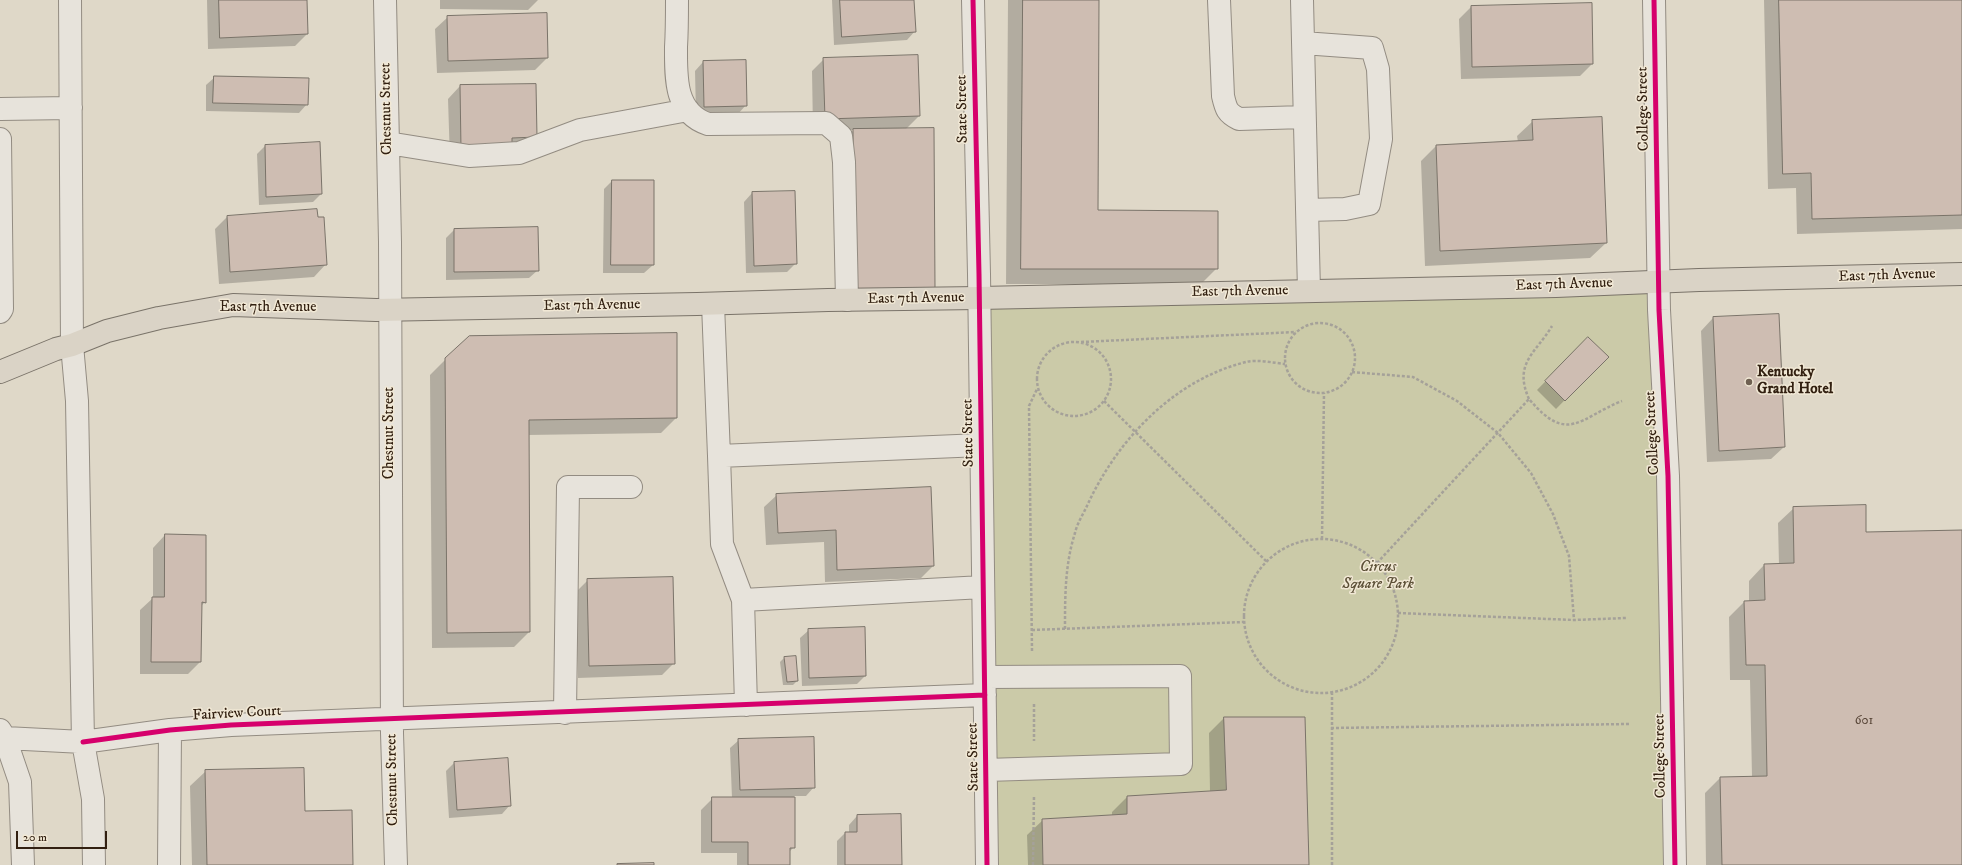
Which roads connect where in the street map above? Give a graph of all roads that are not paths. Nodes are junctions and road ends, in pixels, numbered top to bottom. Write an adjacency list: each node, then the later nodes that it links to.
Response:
1 (70, 0): 9 (street)
2 (385, 0): 14 (street, Chestnut Street)
3 (677, 0): 11 (street)
4 (973, 0): 19 (street, State Street)
5 (1219, 0): 12 (street)
6 (1302, 0): 8 (street)
7 (1654, 0): 17 (street, College Street)
8 (1303, 43): 12 (street); 15 (street)
9 (71, 108): 10 (street); 24 (street)
10 (0, 109)
11 (688, 110): 14 (street); 20 (street)
12 (1304, 117): 15 (street)
13 (0, 139): 23 (street)
14 (388, 143): 22 (street, Chestnut Street)
15 (1306, 210): 18 (street)
16 (1962, 274): 17 (main road, East 7th Avenue)
17 (1659, 281): 18 (main road, East 7th Avenue); 44 (street, College Street)
18 (1309, 291): 19 (main road, East 7th Avenue)
19 (979, 298): 20 (main road, East 7th Avenue); 26 (street, State Street)
20 (847, 300): 21 (main road, East 7th Avenue)
21 (713, 304): 22 (main road, East 7th Avenue); 27 (street)
22 (389, 309): 24 (main road, East 7th Avenue); 34 (street, Chestnut Street)
23 (0, 312)
24 (72, 345): 25 (main road, East 7th Avenue); 37 (street)
25 (0, 372)
26 (981, 445): 27 (street); 29 (street, State Street)
27 (719, 456): 30 (street)
28 (630, 487): 33 (street)
29 (983, 587): 30 (street); 31 (street, State Street)
30 (743, 600): 32 (street)
31 (985, 686): 32 (street, Fairview Court); 38 (street, State Street); 38 (street, Fairview Court)
32 (746, 705): 33 (street, Fairview Court)
33 (565, 713): 34 (street, Fairview Court)
34 (392, 720): 35 (street, Fairview Court); 42 (street, Chestnut Street)
35 (170, 730): 37 (street, Fairview Court); 41 (street)
36 (2, 734): 37 (street, Fairview Court); 39 (street)
37 (83, 742): 40 (street)
38 (986, 770): 43 (street, State Street)
39 (23, 865)
40 (94, 865)
41 (169, 865)
42 (396, 865)
43 (987, 865)
44 (1675, 865)

